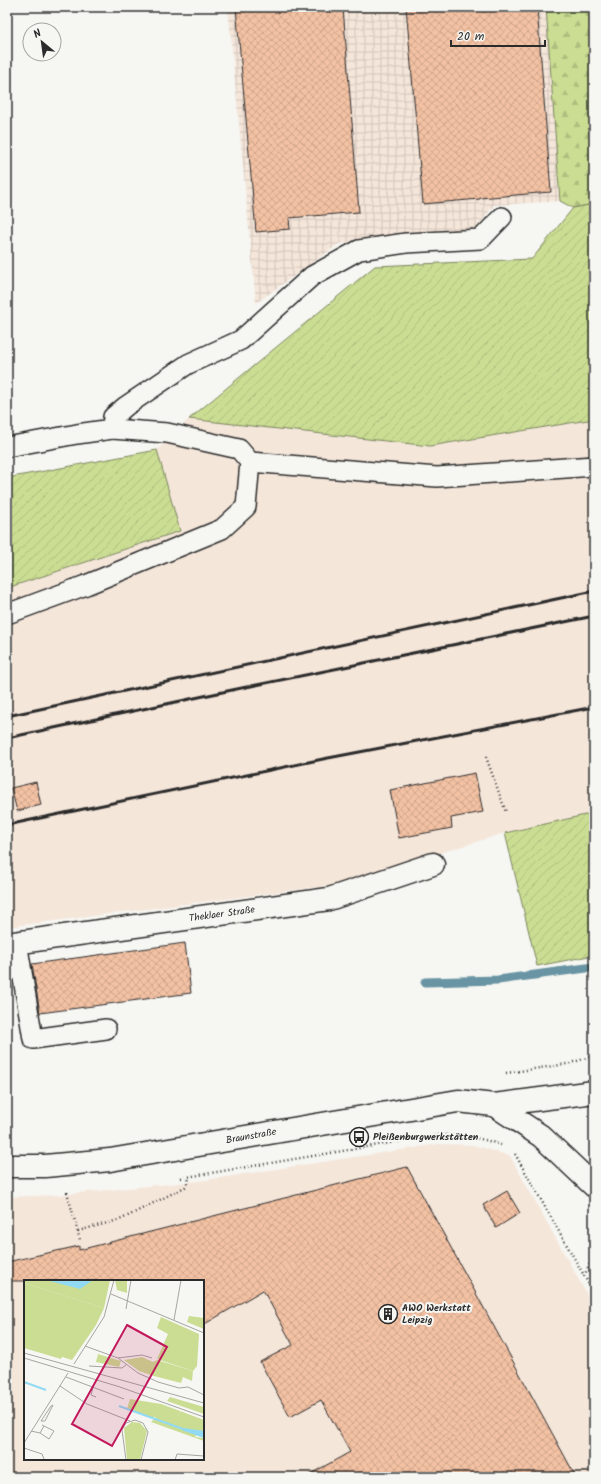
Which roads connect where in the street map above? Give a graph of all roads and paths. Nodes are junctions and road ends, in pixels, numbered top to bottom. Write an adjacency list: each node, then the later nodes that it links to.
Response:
1 (502, 217): 2 (lane)
2 (112, 429): 3 (lane); 4 (lane)
3 (7, 447)
4 (250, 462): 5 (lane); 6 (lane)
5 (594, 466)
6 (7, 614)
7 (591, 736): 9 (path)
8 (486, 758): 10 (path)
9 (594, 766)
10 (506, 812)
11 (433, 864): 12 (main road, Theklaer Straße)
12 (12, 943): 13 (lane)
13 (106, 1029)
14 (594, 1056): 15 (path)
15 (567, 1064)
16 (594, 1092): 17 (main road, Braunstraße)
17 (494, 1105): 20 (main road, Braunstraße); 23 (main road, Braunstraße)
18 (507, 1148): 21 (path)
19 (512, 1151): 28 (path)
20 (7, 1166)
21 (190, 1177): 22 (path); 25 (path)
22 (175, 1179)
23 (594, 1186)
24 (73, 1190): 25 (path)
25 (78, 1231): 26 (path)
26 (80, 1240)
27 (594, 1256): 28 (path)
28 (584, 1276): 29 (path)
29 (594, 1293)

